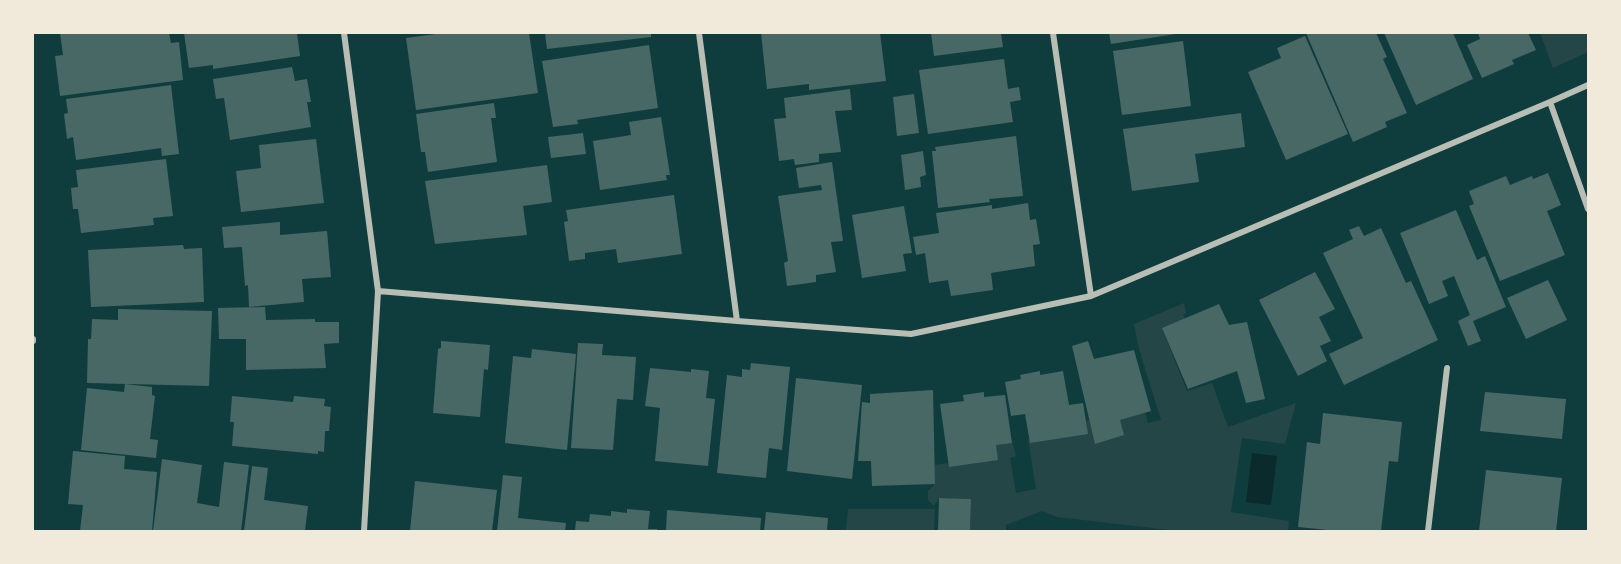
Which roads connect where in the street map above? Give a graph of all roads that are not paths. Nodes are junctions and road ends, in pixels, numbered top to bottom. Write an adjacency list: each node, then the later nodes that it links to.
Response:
1 (344, 33): 7 (street)
2 (699, 33): 9 (street)
3 (1053, 33): 8 (street)
4 (1588, 85): 5 (street)
5 (1550, 102): 6 (street); 8 (street)
6 (1588, 208)
7 (378, 291): 9 (street); 11 (street)
8 (1091, 296): 9 (street)
9 (737, 321)
10 (1447, 368): 12 (street)
11 (364, 531)
12 (1428, 531)

